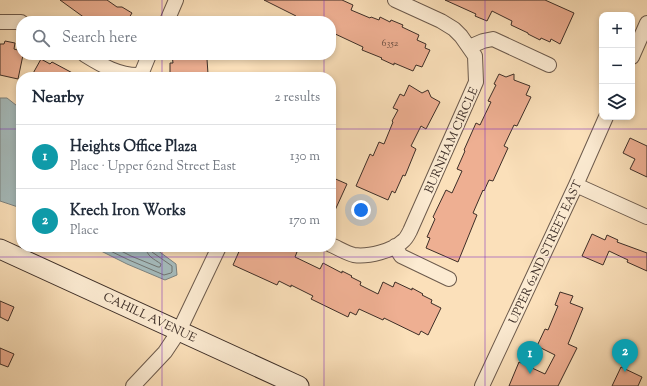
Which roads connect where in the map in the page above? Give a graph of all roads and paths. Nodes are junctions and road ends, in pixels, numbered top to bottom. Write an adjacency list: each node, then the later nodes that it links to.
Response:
1 (176, 0): 3 (street)
2 (395, 0): 7 (street, BURNHAM CIRCLE)
3 (169, 16)
4 (0, 22): 5 (street)
5 (16, 22)
6 (647, 23): 8 (street)
7 (469, 47): 11 (street); 17 (street, BURNHAM CIRCLE)
8 (635, 50)
9 (95, 60): 12 (street)
10 (147, 60): 13 (street)
11 (549, 64)
12 (121, 72)
13 (142, 72)
14 (605, 120): 15 (street, UPPER 62ND STREET EAST)
15 (576, 185): 16 (street); 25 (street, UPPER 62ND STREET EAST)
16 (647, 217)
17 (395, 246): 18 (street, BURNHAM CIRCLE); 21 (street)
18 (336, 247)
19 (0, 249): 22 (street, CAHILL AVENUE)
20 (217, 252): 22 (street)
21 (449, 279)
22 (179, 331): 23 (street); 24 (street, CAHILL AVENUE)
23 (133, 386)
24 (299, 386)
25 (482, 386)

